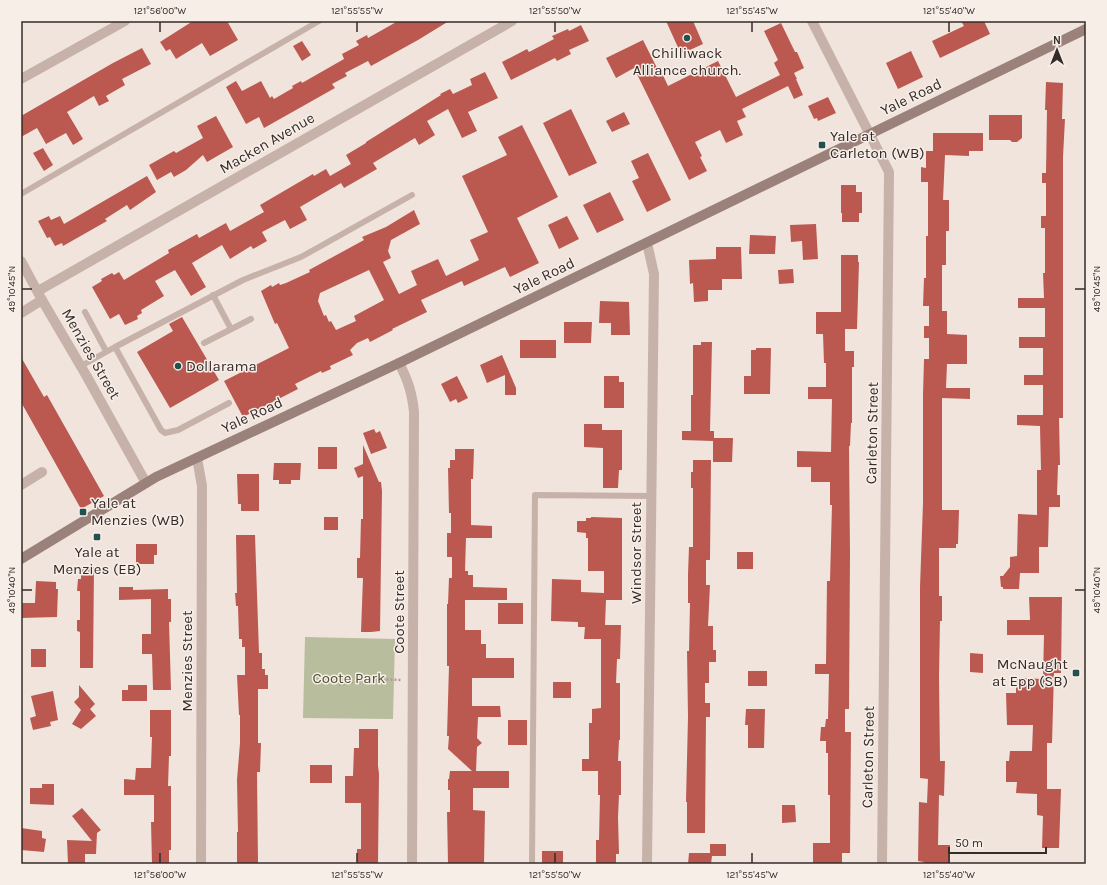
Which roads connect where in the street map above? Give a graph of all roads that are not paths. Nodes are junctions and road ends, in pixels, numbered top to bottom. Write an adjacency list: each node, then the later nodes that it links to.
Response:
1 (125, 21): 6 (street)
2 (320, 21): 8 (lane)
3 (512, 21): 13 (street, Macken Avenue)
4 (812, 21): 7 (street, Carleton Street)
5 (1085, 32): 7 (main road, Yale Road)
6 (21, 79)
7 (870, 133): 10 (main road, Yale Road); 34 (street, Carleton Street)
8 (21, 194)
9 (412, 195): 12 (lane)
10 (647, 243): 21 (main road, Yale Road); 28 (street, Windsor Street)
11 (21, 261): 13 (street, Menzies Street)
12 (213, 295): 17 (lane); 19 (lane)
13 (40, 296): 14 (street, Macken Avenue); 22 (street, Menzies Street)
14 (21, 312)
15 (85, 312): 20 (lane)
16 (251, 319): 17 (lane)
17 (231, 329): 18 (lane)
18 (204, 343)
19 (114, 346): 20 (lane); 23 (lane)
20 (106, 351): 22 (lane)
21 (399, 362): 24 (main road, Yale Road); 31 (street, Coote Street)
22 (81, 366): 26 (street, Menzies Street)
23 (229, 403)
24 (197, 458): 26 (main road, Yale Road); 30 (street, Menzies Street)
25 (42, 472): 27 (street)
26 (146, 483): 29 (main road, Yale Road)
27 (21, 485)
28 (652, 496): 32 (lane); 33 (street, Windsor Street)
29 (21, 559)
30 (201, 864)
31 (412, 864)
32 (532, 864)
33 (647, 864)
34 (882, 864)

